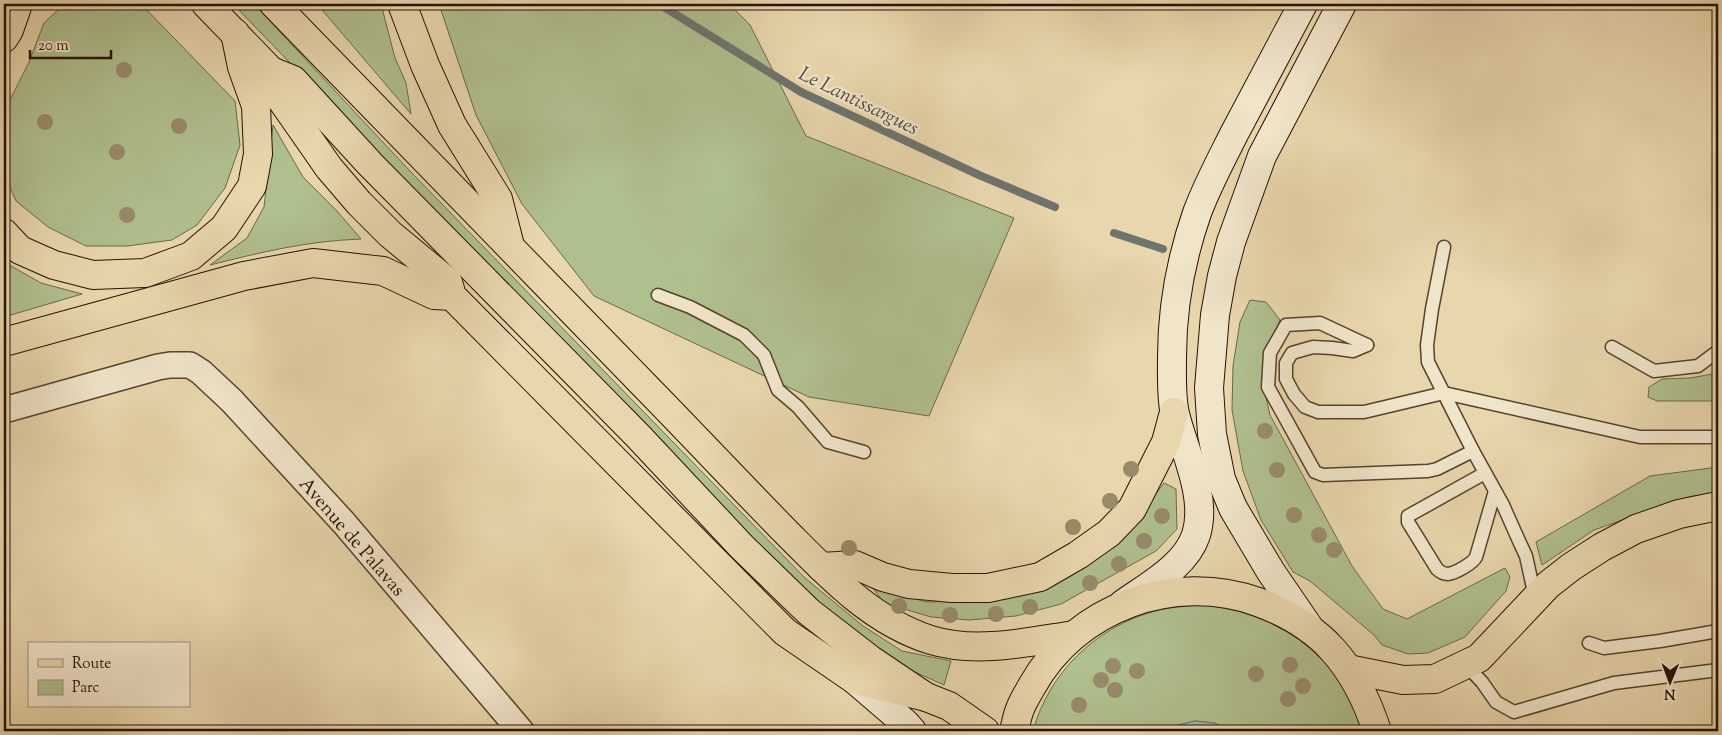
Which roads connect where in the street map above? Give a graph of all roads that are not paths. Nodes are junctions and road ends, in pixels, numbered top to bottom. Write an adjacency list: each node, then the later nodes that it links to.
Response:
1 (18, 4): 8 (main road)
2 (206, 4): 7 (main road)
3 (274, 4): 11 (main road)
4 (402, 4): 11 (main road)
5 (1303, 4): 20 (main road)
6 (1342, 4): 30 (main road)
7 (235, 33): 9 (main road); 10 (main road)
8 (4, 38)
9 (271, 71): 14 (main road); 38 (main road)
10 (4, 233)
11 (510, 246): 27 (main road)
12 (1444, 247): 18 (lane)
13 (658, 295): 23 (lane)
14 (452, 296): 15 (main road); 37 (main road)
15 (4, 342)
16 (1612, 348): 17 (lane)
17 (1718, 351)
18 (1444, 393): 21 (lane); 22 (lane); 22 (lane)
19 (4, 410): 39 (street, Avenue de Palavas)
20 (1174, 412): 27 (main road); 29 (main road)
21 (1718, 437)
22 (1473, 451): 24 (lane)
23 (864, 452)
24 (1485, 473): 25 (lane); 25 (lane)
25 (1495, 491): 28 (lane)
26 (1718, 506): 28 (main road)
27 (821, 567): 32 (main road)
28 (1535, 597): 34 (main road)
29 (1123, 604): 30 (main road); 32 (main road)
30 (1310, 629): 35 (main road)
31 (1718, 631): 33 (lane)
32 (1074, 635): 42 (main road)
33 (1589, 643)
34 (1465, 664): 35 (main road); 36 (lane)
35 (1348, 669): 43 (main road)
36 (1718, 670)
37 (855, 680): 38 (main road); 40 (main road)
38 (926, 697): 41 (main road)
39 (521, 731)
40 (912, 731)
41 (985, 731)
42 (1014, 731)
43 (1377, 731)

